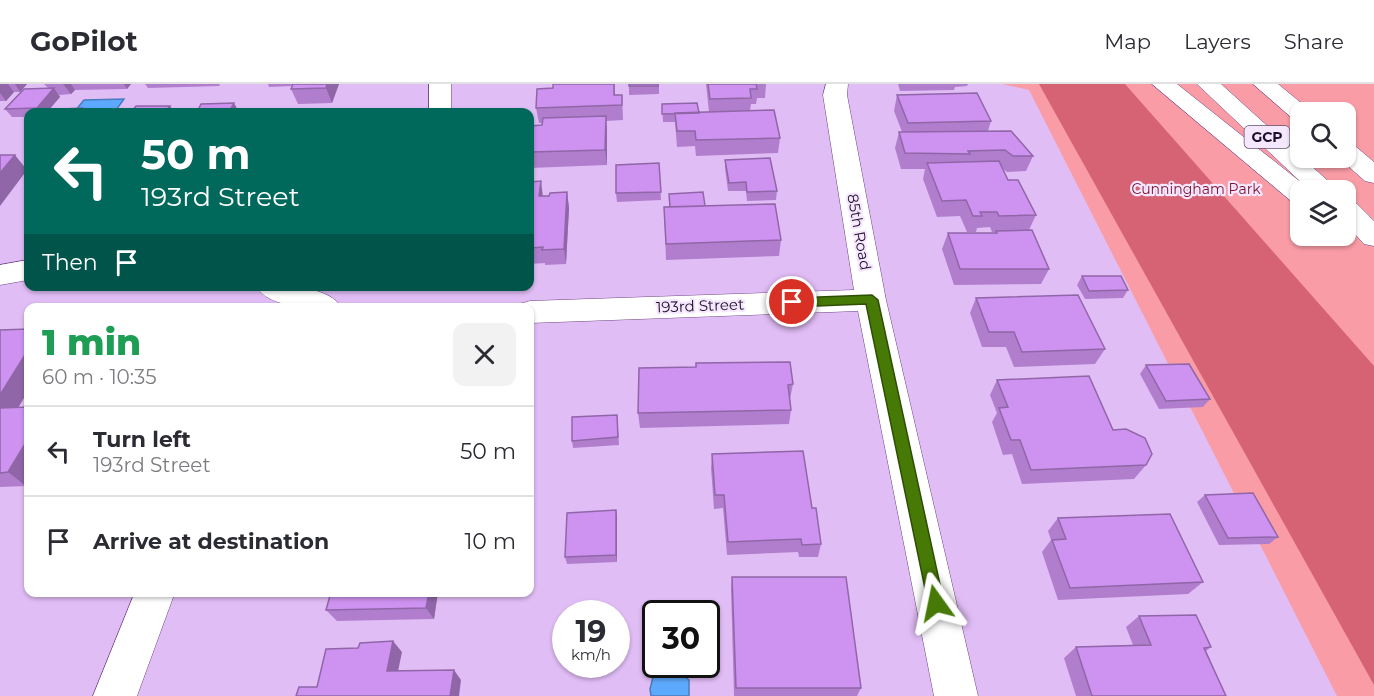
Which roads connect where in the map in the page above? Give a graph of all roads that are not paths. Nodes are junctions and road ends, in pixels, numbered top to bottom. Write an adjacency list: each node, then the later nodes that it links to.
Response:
1 (440, 84): 7 (main road)
2 (837, 84): 20 (main road, 85th Road)
3 (1163, 84): 11 (main road)
4 (1208, 84): 10 (main road, GCP)
5 (1264, 84): 6 (main road, GCP)
6 (1290, 105)
7 (440, 108)
8 (1356, 160): 9 (main road)
9 (1374, 175)
10 (1314, 180)
11 (1290, 187)
12 (1356, 220): 13 (main road)
13 (1374, 237)
14 (1356, 239): 15 (main road)
15 (1374, 254)
16 (24, 271): 17 (main road)
17 (0, 275)
18 (285, 291): 19 (main road)
19 (313, 300)
20 (872, 300): 21 (main road, 193rd Street); 24 (main road, 85th Road)
21 (534, 312)
22 (153, 597): 23 (main road)
23 (115, 696)
24 (956, 696)

